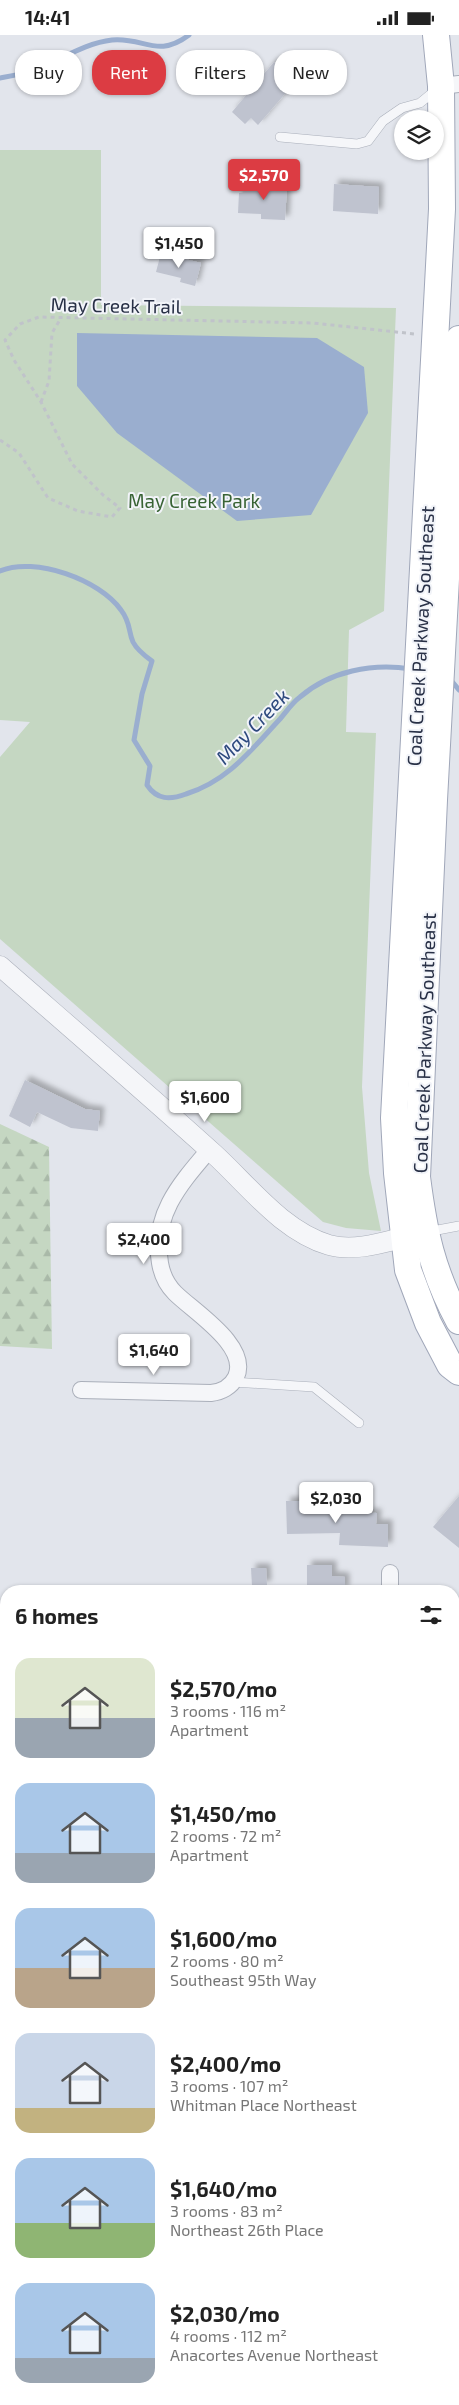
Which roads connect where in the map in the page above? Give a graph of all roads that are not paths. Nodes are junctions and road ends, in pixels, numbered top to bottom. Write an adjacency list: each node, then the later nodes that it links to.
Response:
1 (436, 35): 2 (main road, Coal Creek Parkway Southeast)
2 (450, 85): 3 (lane); 5 (main road, Coal Creek Parkway Southeast)
3 (280, 137)
4 (459, 339): 5 (main road, Coal Creek Parkway Southeast)
5 (445, 517): 9 (main road, Coal Creek Parkway Southeast)
6 (0, 966): 7 (street)
7 (208, 1149): 9 (street); 12 (street)
8 (459, 1226): 9 (lane)
9 (414, 1235): 10 (main road, Coal Creek Parkway Southeast); 11 (main road)
10 (459, 1321)
11 (459, 1372)
12 (233, 1382): 13 (street); 14 (lane)
13 (81, 1390)
14 (359, 1423)
15 (390, 1573): 16 (street)
16 (390, 1585)

